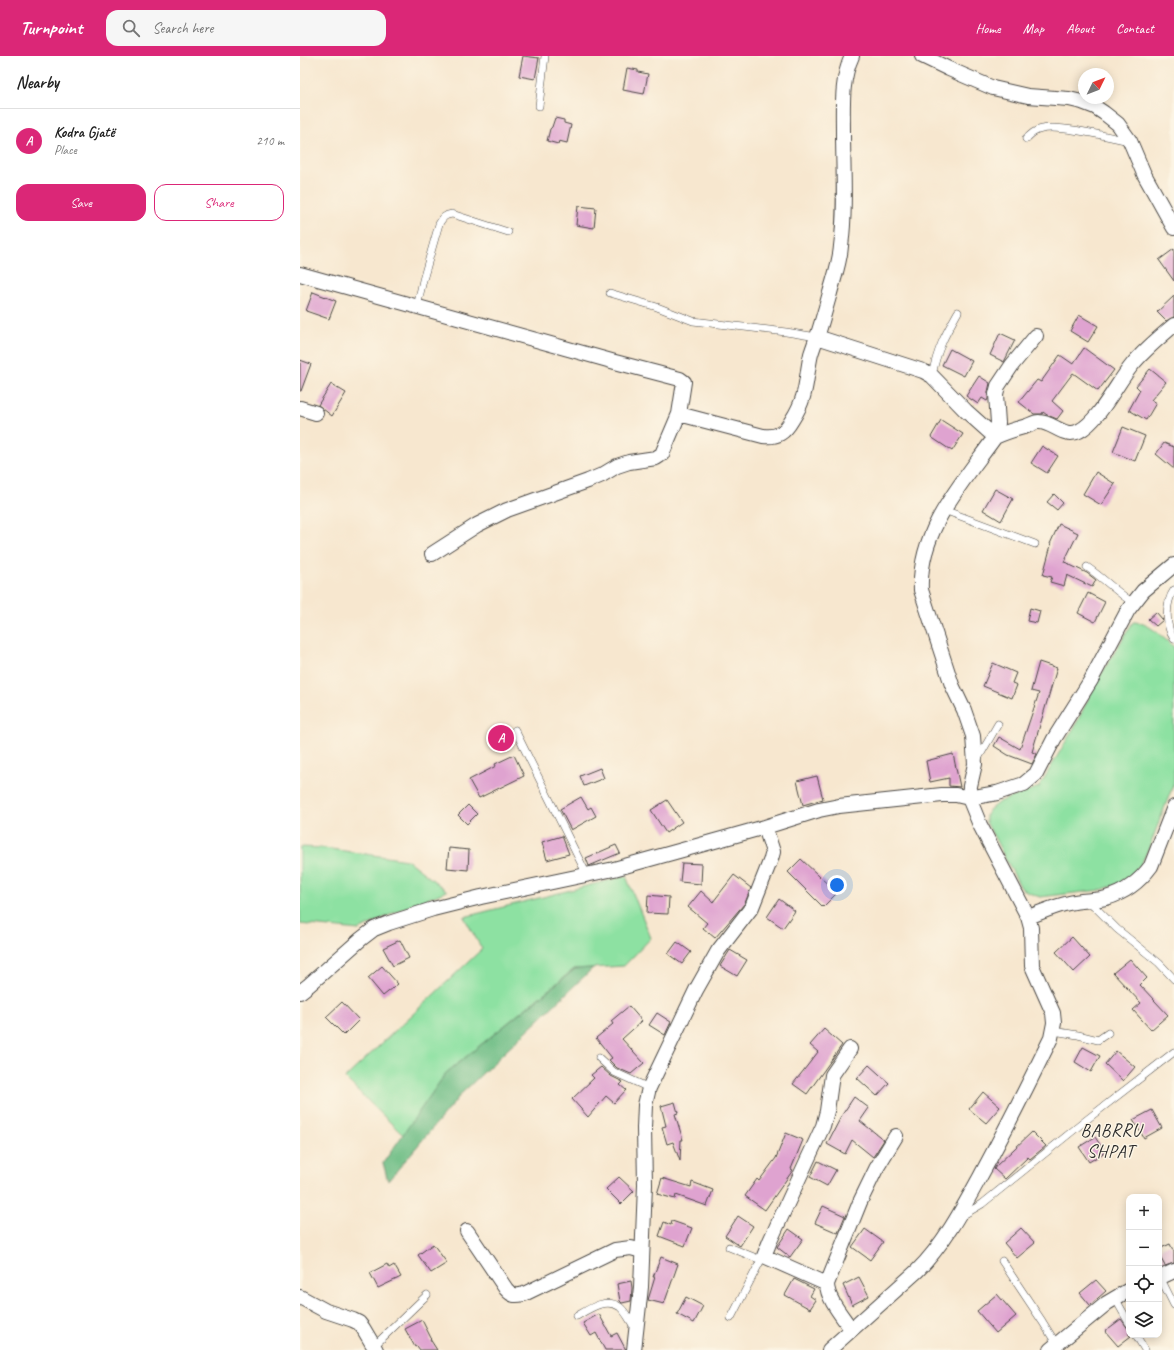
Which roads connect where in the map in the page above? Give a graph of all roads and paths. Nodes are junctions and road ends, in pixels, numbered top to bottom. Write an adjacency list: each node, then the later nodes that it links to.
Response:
1 (545, 56): 4 (lane)
2 (852, 56): 15 (street)
3 (922, 56): 6 (street)
4 (539, 106)
5 (1026, 139): 6 (lane)
6 (1130, 141): 7 (street)
7 (1174, 228)
8 (508, 232): 11 (lane)
9 (300, 274): 11 (street)
10 (610, 293): 15 (lane)
11 (417, 307): 19 (street)
12 (958, 312): 16 (lane)
13 (1174, 325): 20 (street)
14 (1036, 336): 20 (street)
15 (817, 338): 16 (street); 19 (street)
16 (932, 376): 20 (street)
17 (300, 408): 18 (street)
18 (316, 414)
19 (678, 414): 23 (street)
20 (995, 437): 21 (street)
21 (944, 510): 22 (lane); 31 (street)
22 (1035, 544)
23 (432, 554)
24 (1174, 565): 27 (street)
25 (1087, 567): 27 (lane)
26 (1174, 590): 28 (lane)
27 (1133, 603): 32 (street)
28 (1174, 640)
29 (998, 724): 31 (lane)
30 (515, 730): 35 (lane)
31 (975, 764): 32 (street)
32 (969, 798): 34 (street); 37 (street)
33 (1174, 808): 36 (street)
34 (765, 828): 35 (street); 45 (street)
35 (587, 875): 39 (street)
36 (1089, 901): 37 (street); 38 (lane)
37 (1028, 917): 40 (street)
38 (1174, 979)
39 (300, 992)
40 (1053, 1031): 41 (lane); 47 (street)
41 (1108, 1033)
42 (850, 1049): 51 (street)
43 (1174, 1052): 47 (lane)
44 (599, 1058): 45 (lane)
45 (649, 1088): 50 (street)
46 (896, 1136): 56 (street)
47 (956, 1219): 65 (street)
48 (467, 1231): 50 (street)
49 (729, 1247): 51 (lane)
50 (642, 1251): 66 (street)
51 (762, 1258): 56 (street); 63 (lane)
52 (1002, 1261): 68 (lane)
53 (1174, 1271): 54 (street)
54 (1162, 1276)
55 (1162, 1281): 61 (lane)
56 (827, 1284): 65 (street)
57 (1126, 1292): 60 (street)
58 (427, 1295): 69 (lane)
59 (300, 1297): 69 (street)
60 (1115, 1298): 64 (lane); 68 (street)
61 (1174, 1305)
62 (577, 1316): 66 (lane)
63 (731, 1318)
64 (1126, 1318)
65 (851, 1329): 71 (street)
66 (636, 1331): 70 (street)
67 (1138, 1338): 72 (lane)
68 (1054, 1347)
69 (375, 1348)
70 (634, 1350)
71 (829, 1350)
72 (1145, 1350)

